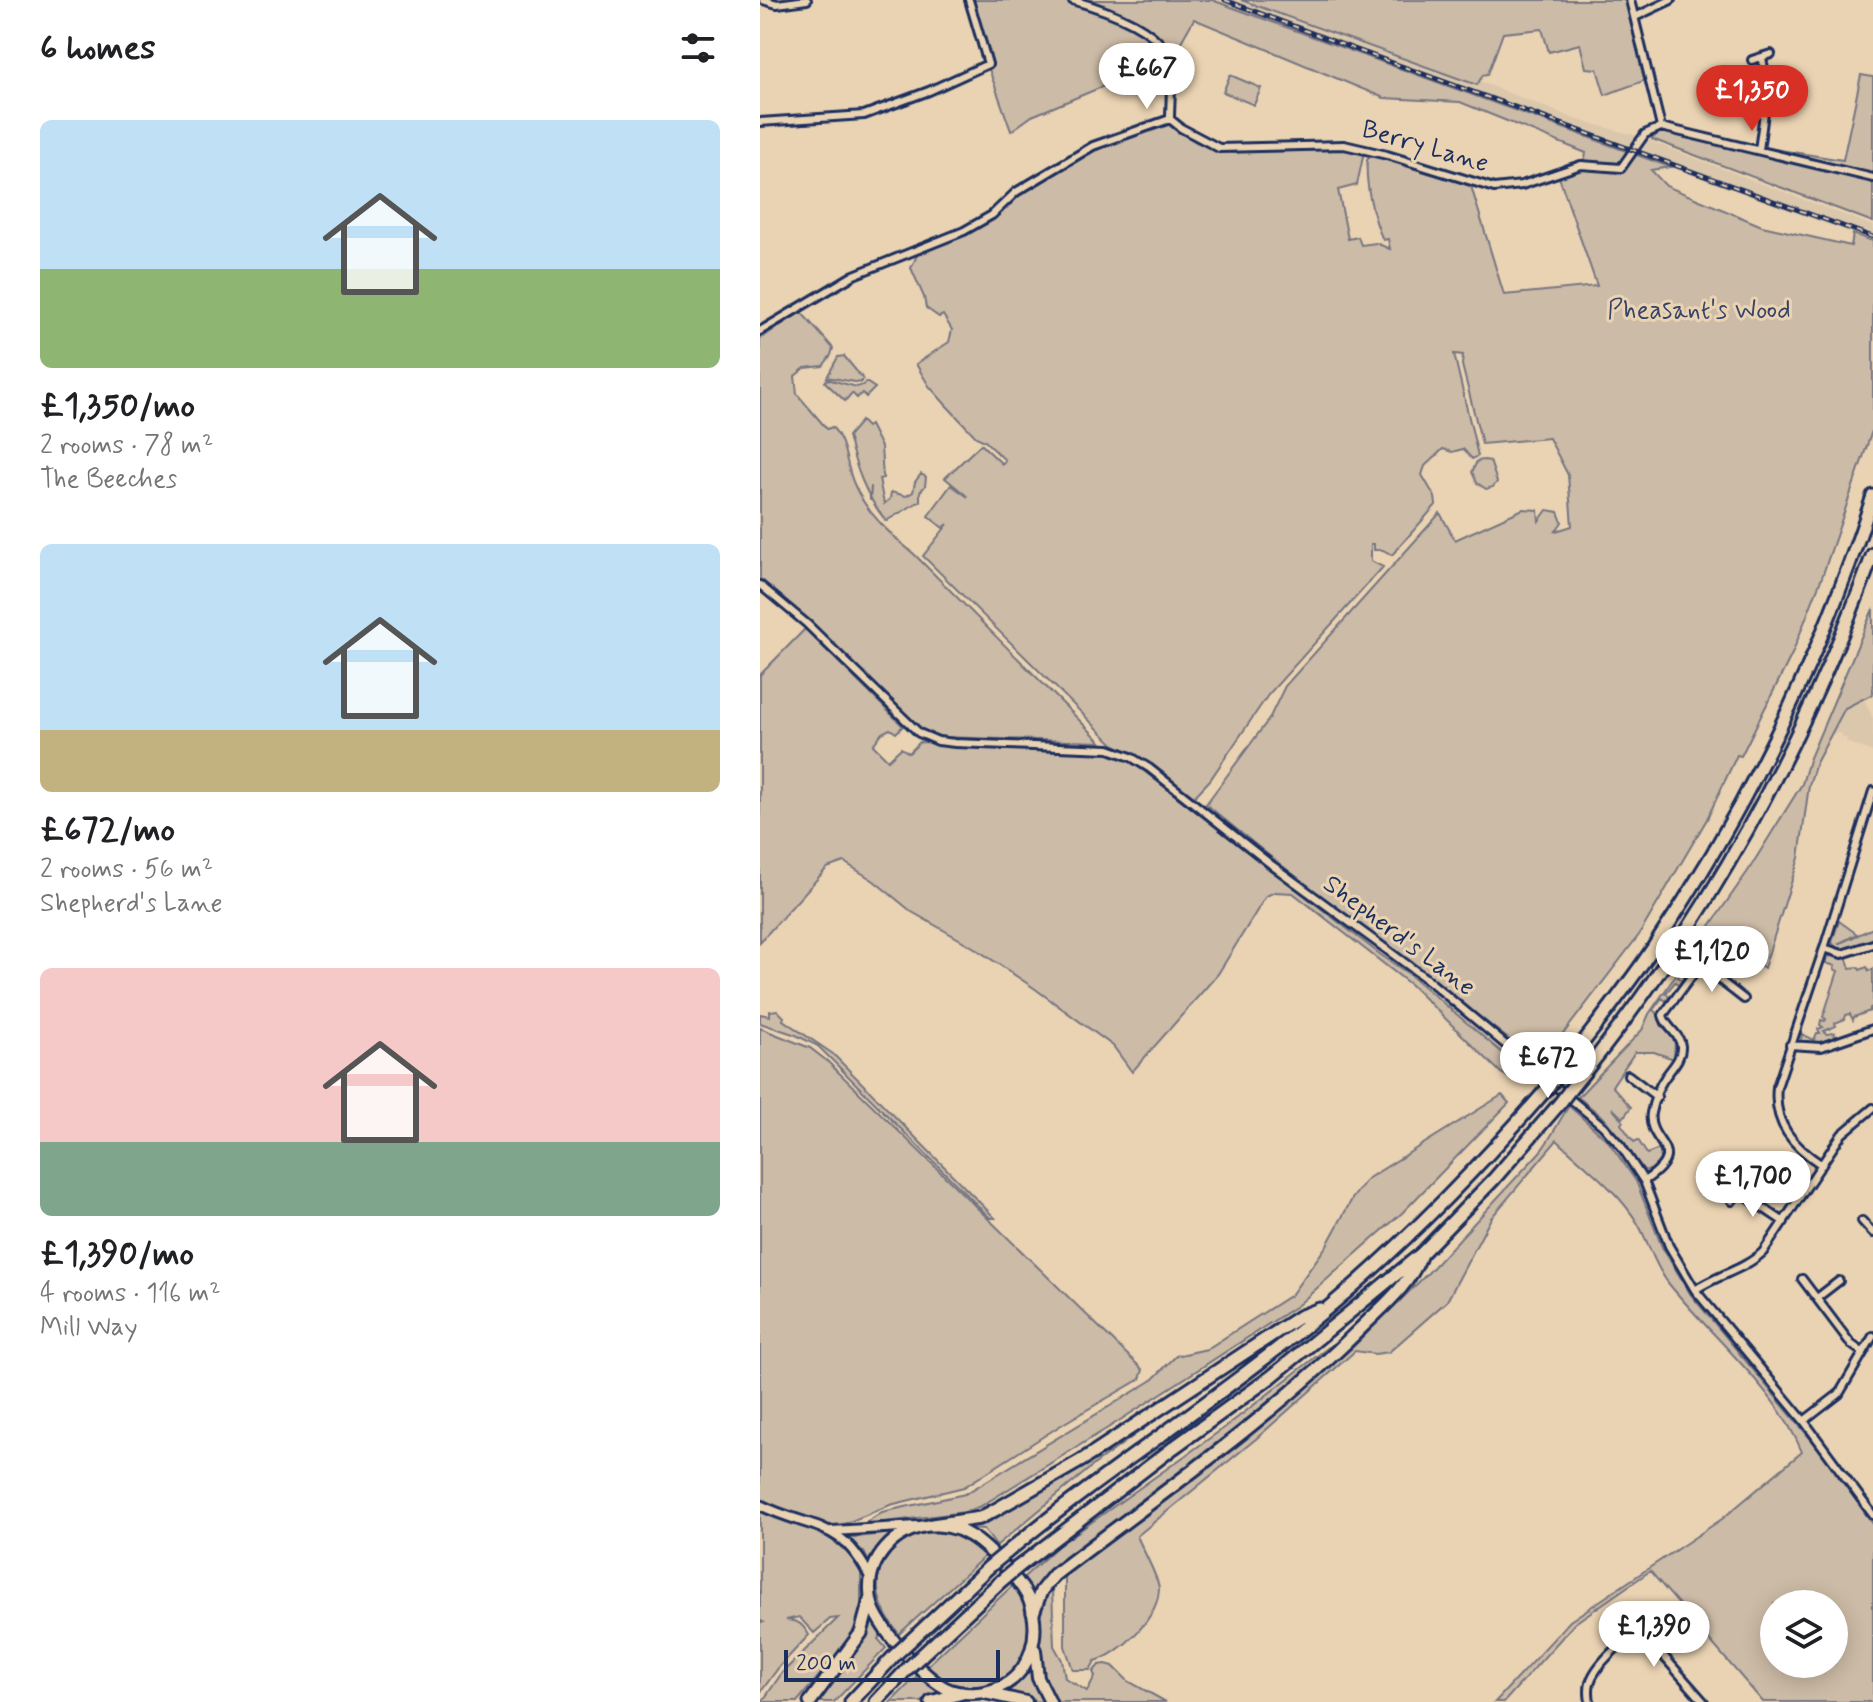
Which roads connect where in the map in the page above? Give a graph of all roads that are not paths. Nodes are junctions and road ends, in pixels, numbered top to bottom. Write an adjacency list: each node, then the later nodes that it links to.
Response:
1 (763, 0): 2 (street)
2 (807, 0)
3 (969, 0): 12 (street)
4 (1072, 0): 11 (street)
5 (1630, 0): 7 (street)
6 (1671, 0): 7 (street)
7 (1635, 17): 13 (street)
8 (1771, 54): 9 (street)
9 (1762, 58): 10 (street); 14 (street)
10 (1752, 60)
11 (1170, 119): 13 (street, Berry Lane); 16 (street)
12 (760, 122)
13 (1661, 127): 14 (street)
14 (1759, 150): 15 (street)
15 (1873, 178)
16 (760, 331)
17 (1873, 496): 44 (highway, bridge)
18 (1873, 554): 39 (highway, bridge)
19 (760, 585): 32 (street, Shepherd's Lane)
20 (1873, 791): 23 (street)
21 (1718, 940): 24 (street)
22 (1873, 944): 23 (street)
23 (1824, 948): 27 (street)
24 (1699, 964): 25 (street); 29 (street)
25 (1744, 999)
26 (1873, 1029): 27 (street)
27 (1790, 1045): 31 (street)
28 (1628, 1075): 29 (street)
29 (1657, 1097): 32 (street)
30 (1873, 1108): 31 (street)
31 (1822, 1165): 37 (street)
32 (1644, 1181): 42 (street, Shepherd's Lane)
33 (1744, 1183): 34 (street)
34 (1738, 1191): 35 (street); 37 (street)
35 (1732, 1201)
36 (1862, 1221): 38 (street)
37 (1784, 1222): 42 (street)
38 (1873, 1233)
39 (1421, 1254): 55 (highway); 61 (highway, bridge)
40 (1802, 1279): 43 (street)
41 (1839, 1281): 43 (street)
42 (1695, 1290): 47 (street, Shepherd's Lane)
43 (1817, 1298): 46 (street)
44 (1331, 1304): 50 (highway); 60 (highway, bridge)
45 (1873, 1336): 46 (street)
46 (1862, 1352): 47 (street)
47 (1804, 1421): 49 (street, Shepherd's Lane)
48 (760, 1505): 52 (street)
49 (1873, 1515)
50 (932, 1525): 51 (main road); 55 (main road)
51 (919, 1526): 52 (street); 53 (main road)
52 (831, 1531): 53 (street)
53 (871, 1580): 54 (main road)
54 (870, 1600): 58 (main road); 59 (highway)
55 (1033, 1613): 56 (main road)
56 (1034, 1640): 57 (main road); 64 (main road)
57 (980, 1692): 58 (main road); 63 (main road)
58 (962, 1693): 62 (highway)
59 (810, 1702)
60 (851, 1702)
61 (876, 1702)
62 (931, 1702)
63 (1026, 1702)
64 (1050, 1702)
65 (1590, 1702): 66 (street)
66 (1704, 1702)

